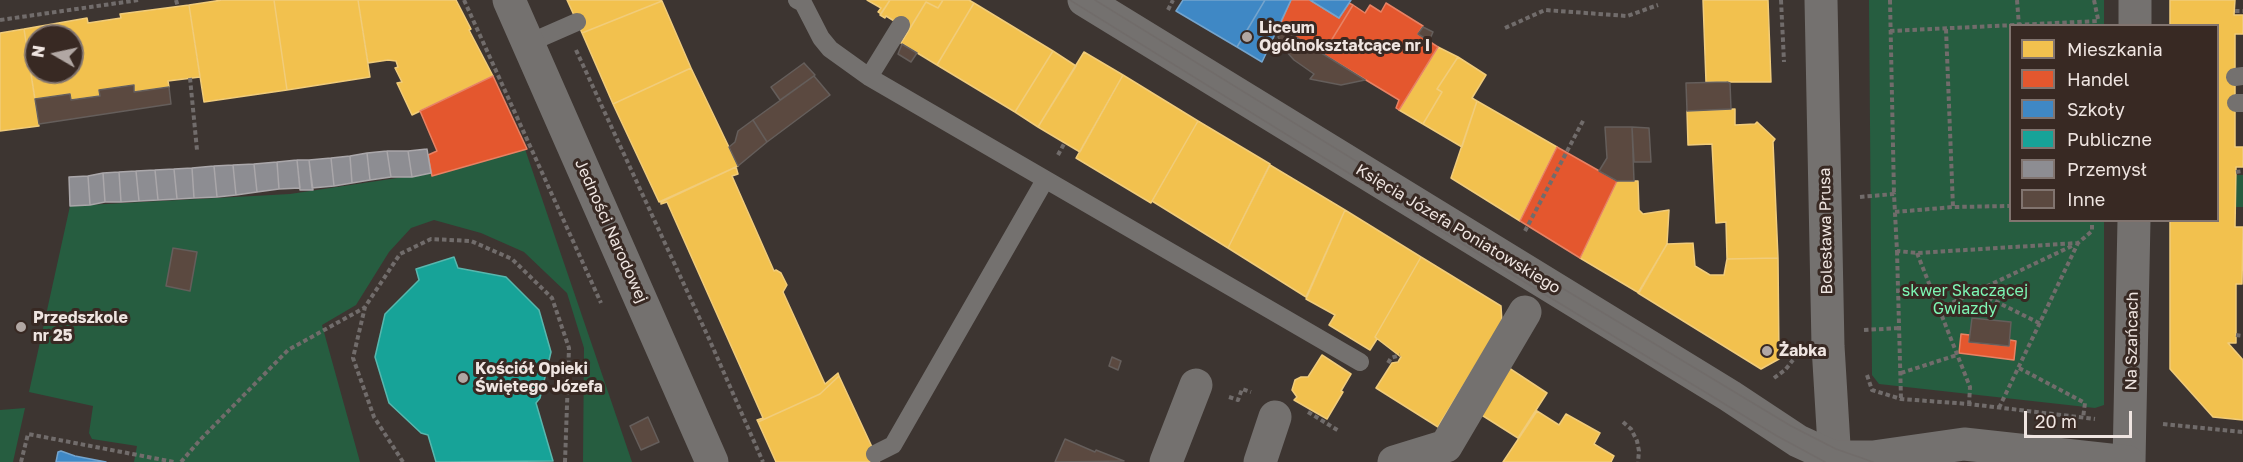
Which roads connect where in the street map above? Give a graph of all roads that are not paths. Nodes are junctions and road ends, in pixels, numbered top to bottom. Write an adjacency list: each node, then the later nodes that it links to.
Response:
1 (509, 0): 9 (street, Jedności Narodowej)
2 (797, 0): 10 (lane)
3 (1084, 0): 13 (street, Księcia Józefa Poniatowskiego)
4 (1821, 0): 19 (street, Bolesława Prusa)
5 (2135, 0): 7 (street)
6 (901, 24): 10 (lane)
7 (2135, 24)
8 (572, 25): 9 (lane)
9 (529, 43): 20 (street, Jedności Narodowej)
10 (869, 77): 11 (lane)
11 (1045, 180): 15 (lane); 18 (lane)
12 (2134, 222): 24 (street, Na Szańcach)
13 (1544, 282): 14 (lane); 19 (street, Księcia Józefa Poniatowskiego)
14 (1525, 312): 23 (street)
15 (1360, 362)
16 (1196, 385): 21 (street)
17 (1268, 406): 22 (street)
18 (875, 454)
19 (1839, 461): 24 (street)
20 (712, 462)
21 (1166, 462)
22 (1260, 462)
23 (1394, 462)
24 (2128, 462)

